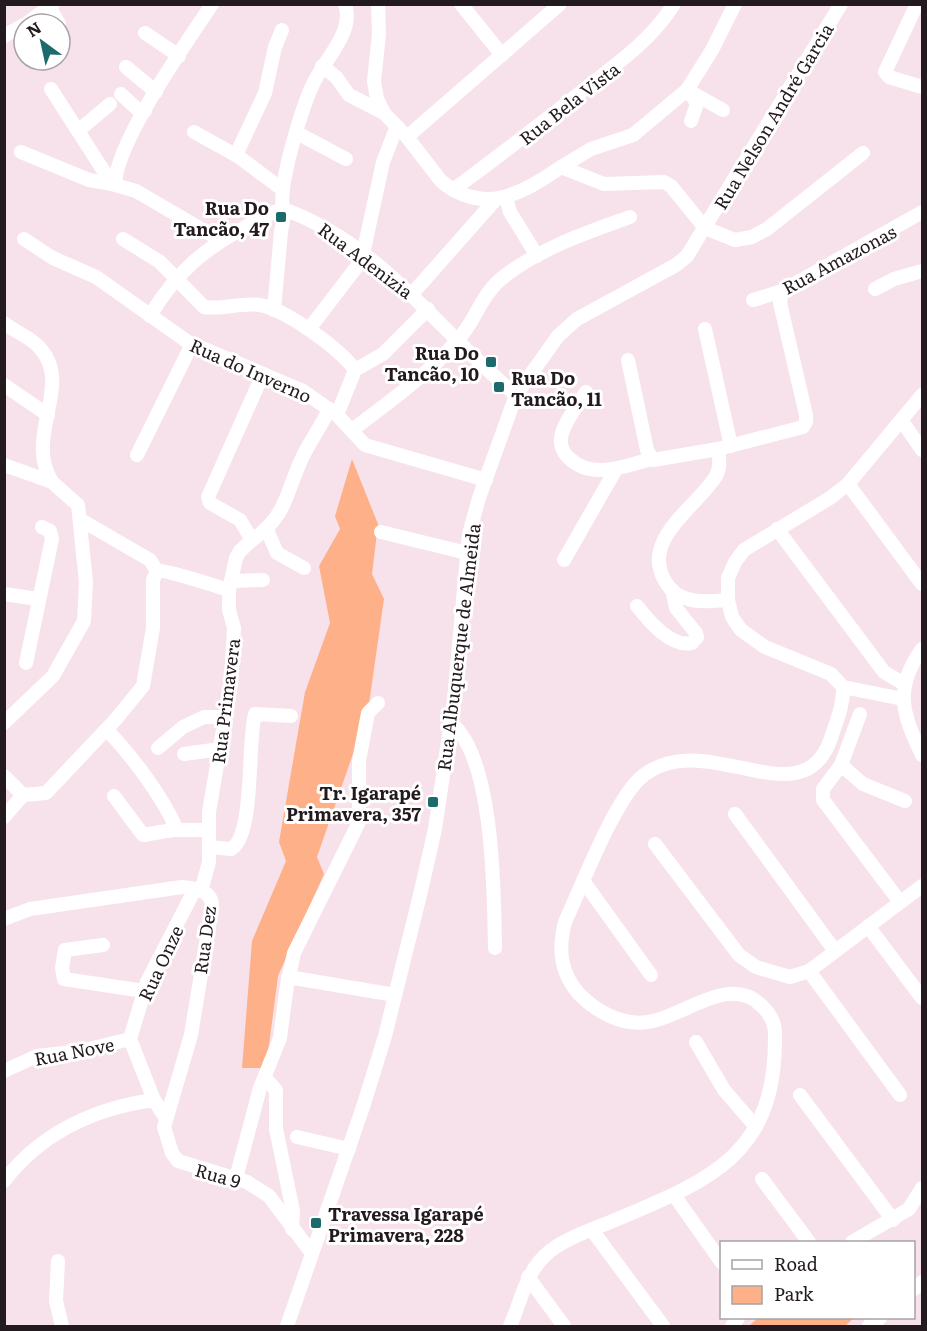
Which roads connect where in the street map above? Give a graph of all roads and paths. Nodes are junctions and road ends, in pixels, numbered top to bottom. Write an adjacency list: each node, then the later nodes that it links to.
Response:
1 (212, 4): 13 (street)
2 (345, 4): 14 (street)
3 (378, 4): 24 (street)
4 (461, 4): 12 (street)
5 (560, 4): 12 (street)
6 (674, 4): 38 (street, Rua Bela Vista)
7 (735, 4): 18 (street)
8 (841, 4): 43 (street, Rua Nelson André Garcia)
9 (917, 4): 16 (street)
10 (282, 30): 33 (street)
11 (145, 33): 13 (street)
12 (502, 55): 30 (street)
13 (179, 56): 19 (street)
14 (322, 66): 24 (street); 29 (street)
15 (126, 67): 19 (street)
16 (922, 87)
17 (51, 89): 27 (street)
18 (688, 91): 22 (street); 25 (street); 35 (street)
19 (156, 92): 23 (street)
20 (121, 94): 23 (street)
21 (110, 104): 27 (street)
22 (723, 110)
23 (145, 111): 36 (street)
24 (384, 113): 26 (street)
25 (691, 121)
26 (397, 126): 30 (street); 47 (street)
27 (78, 131): 36 (street)
28 (194, 132): 33 (street)
29 (297, 133): 34 (street); 37 (street)
30 (408, 137): 38 (street)
31 (21, 152): 36 (street)
32 (863, 153): 43 (street)
33 (236, 155): 37 (street)
34 (346, 159)
35 (561, 167): 39 (street); 43 (street)
36 (113, 184): 46 (street)
37 (283, 190): 40 (street)
38 (453, 190): 39 (street)
39 (501, 198): 48 (street); 53 (street)
40 (284, 210): 46 (street); 47 (street, Rua Adenizia); 56 (street)
41 (922, 212): 52 (street, Rua Amazonas)
42 (630, 217): 48 (street)
43 (705, 228): 68 (street, Rua Albuquerque de Almeida)
44 (24, 239): 57 (street, Rua do Inverno)
45 (123, 239): 50 (street)
46 (220, 240): 50 (street)
47 (364, 255): 53 (street, Rua Adenizia); 59 (street)
48 (537, 256): 61 (street)
49 (922, 271): 51 (street)
50 (177, 278): 56 (street); 57 (street)
51 (875, 289)
52 (782, 291): 54 (street, Rua Amazonas); 74 (street)
53 (412, 294): 55 (street, Rua Adenizia)
54 (753, 300)
55 (428, 309): 61 (street, Rua Adenizia); 64 (street)
56 (274, 310): 59 (street)
57 (150, 316): 62 (street, Rua do Inverno)
58 (4, 323): 71 (street)
59 (309, 329): 64 (street)
60 (705, 330): 74 (street)
61 (459, 340): 68 (street, Rua Adenizia); 73 (street)
62 (192, 344): 65 (street, Rua do Inverno); 76 (street)
63 (628, 360): 77 (street)
64 (355, 370): 70 (street)
65 (263, 374): 70 (street, Rua do Inverno); 88 (street)
66 (4, 385): 71 (street)
67 (586, 392): 79 (street)
68 (516, 395): 80 (street, Rua Albuquerque de Almeida)
69 (922, 395): 72 (street)
70 (333, 412): 73 (street, Rua do Inverno); 86 (street)
71 (48, 415): 81 (street)
72 (902, 421): 75 (street); 82 (street)
73 (352, 430): 80 (street, Rua do Inverno)
74 (724, 447): 77 (street); 96 (street)
75 (922, 450)
76 (137, 455)
77 (651, 459): 79 (street)
78 (4, 465): 81 (street)
79 (616, 469): 90 (street)
80 (486, 480): 89 (street, Rua Albuquerque de Almeida)
81 (52, 482): 83 (street)
82 (848, 484): 85 (street); 94 (street)
83 (81, 520): 92 (street); 110 (street)
84 (42, 527): 98 (street)
85 (777, 529): 99 (street); 103 (street)
86 (267, 530): 88 (street); 91 (street)
87 (381, 532): 89 (street)
88 (252, 540): 95 (street, Rua Primavera)
89 (467, 553): 111 (street, Rua Albuquerque de Almeida)
90 (564, 560)
91 (304, 568)
92 (157, 571): 95 (street); 112 (street)
93 (263, 580): 95 (street)
94 (922, 584)
95 (230, 585): 109 (street, Rua Primavera)
96 (672, 591): 99 (street); 100 (street)
97 (4, 594): 98 (street)
98 (38, 600): 102 (street)
99 (728, 600): 104 (street)
100 (637, 606)
101 (922, 650): 103 (street)
102 (26, 663)
103 (904, 684): 105 (street)
104 (843, 687): 105 (street); 128 (street)
105 (903, 699): 116 (street)
106 (378, 704): 139 (street)
107 (860, 714): 117 (street)
108 (291, 716): 127 (street)
109 (224, 717): 113 (street); 114 (street, Rua Primavera)
110 (4, 723)
111 (451, 723): 135 (street); 141 (street, Rua Albuquerque de Almeida)
112 (107, 729): 119 (street); 124 (street)
113 (158, 748)
114 (220, 749): 115 (street); 125 (street, Rua Primavera)
115 (184, 754)
116 (922, 755)
117 (841, 765): 121 (street); 131 (street)
118 (4, 776): 119 (street)
119 (22, 795): 123 (street)
120 (114, 796): 124 (street)
121 (905, 801)
122 (735, 814): 136 (street)
123 (4, 817)
124 (177, 830): 125 (street)
125 (209, 830): 127 (street, Rua Primavera)
126 (655, 844): 137 (street)
127 (209, 847): 130 (street, Rua Primavera)
128 (584, 882): 138 (street); 151 (street)
129 (922, 886): 131 (street)
130 (198, 890): 132 (street, Rua Dez); 140 (street, Rua Onze); 150 (street, Rua Dez)
131 (900, 902): 133 (street)
132 (4, 919)
133 (868, 926): 136 (street); 142 (street)
134 (103, 945): 140 (street)
135 (495, 948)
136 (835, 951): 137 (street)
137 (802, 974): 148 (street)
138 (651, 975)
139 (288, 977): 141 (street); 146 (street)
140 (144, 991): 143 (street, Rua Onze)
141 (395, 995): 153 (street, Rua Albuquerque de Almeida)
142 (922, 998)
143 (130, 1039): 145 (street, Rua Nove); 149 (street, Rua Nove)
144 (696, 1042): 151 (street)
145 (4, 1071)
146 (265, 1078): 154 (street); 160 (street)
147 (800, 1095): 159 (street)
148 (900, 1095)
149 (154, 1100): 150 (street, Rua Nove); 156 (street)
150 (166, 1118): 154 (street, Rua 9)
151 (756, 1127): 157 (street)
152 (297, 1137): 153 (street)
153 (349, 1149): 164 (street, Rua Albuquerque de Almeida)
154 (236, 1178): 160 (street, Rua 9)
155 (762, 1179): 162 (street)
156 (5, 1180)
157 (674, 1195): 161 (street); 165 (street)
158 (920, 1197): 159 (street)
159 (893, 1220): 163 (street)
160 (292, 1229): 164 (street, Rua 9)
161 (592, 1230): 167 (street); 172 (street)
162 (808, 1241)
163 (854, 1241)
164 (311, 1252): 169 (street, Rua Albuquerque de Almeida)
165 (720, 1260)
166 (58, 1261): 168 (street)
167 (528, 1277): 170 (street); 171 (street)
168 (62, 1326)
169 (287, 1326)
170 (510, 1326)
171 (564, 1326)
172 (663, 1326)

